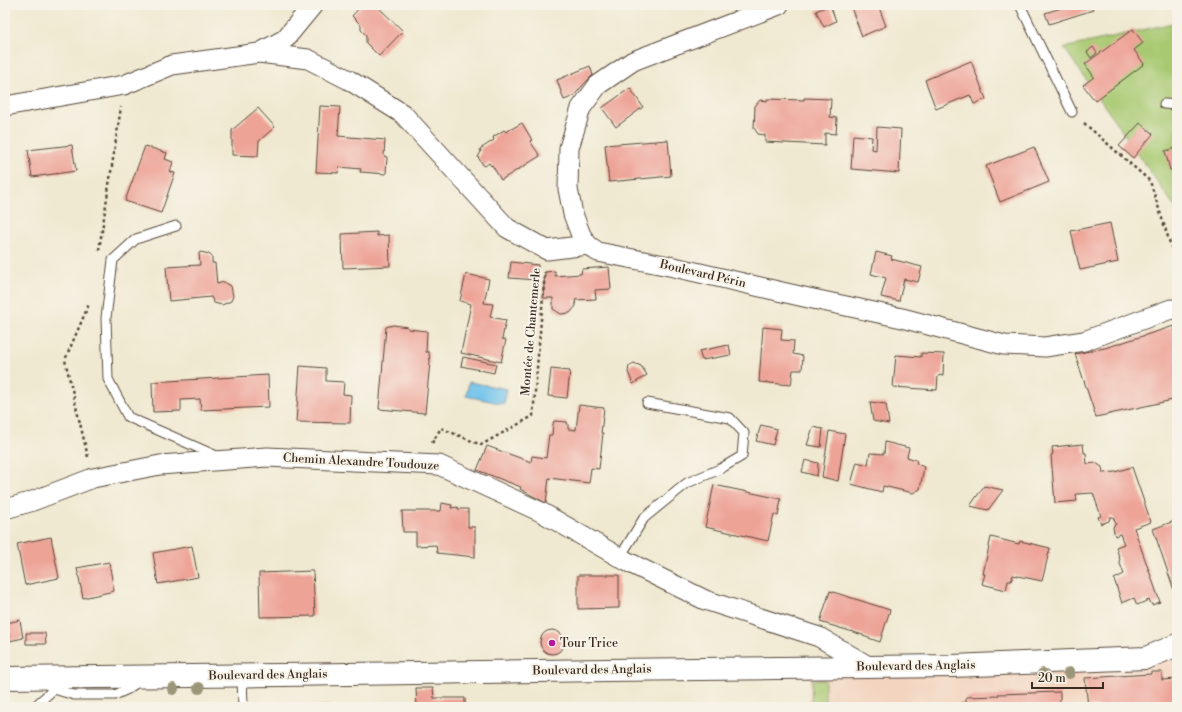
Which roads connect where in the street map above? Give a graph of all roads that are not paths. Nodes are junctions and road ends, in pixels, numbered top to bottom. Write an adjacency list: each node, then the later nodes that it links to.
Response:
1 (313, 5): 4 (street)
2 (779, 5): 10 (street, Boulevard Périn)
3 (1020, 5): 8 (lane)
4 (258, 53): 7 (street); 10 (street)
5 (1164, 104): 6 (lane)
6 (1177, 105)
7 (5, 106)
8 (1072, 112)
9 (176, 226): 13 (lane)
10 (588, 244): 11 (street, Boulevard Périn)
11 (1175, 308)
12 (647, 403): 15 (lane)
13 (226, 460): 14 (street, Chemin Alexandre Toudouze); 15 (street, Chemin Alexandre Toudouze)
14 (5, 509)
15 (620, 557): 17 (street, Chemin Alexandre Toudouze)
16 (1177, 645): 17 (street, Boulevard des Anglais)
17 (870, 667): 19 (street, Boulevard des Anglais)
18 (145, 676): 19 (street, Boulevard des Anglais); 20 (street, Boulevard des Anglais); 22 (lane)
19 (242, 676): 24 (lane)
20 (36, 677): 21 (street, Boulevard des Anglais); 22 (lane)
21 (5, 678)
22 (54, 688): 23 (lane)
23 (34, 707)
24 (243, 707)

